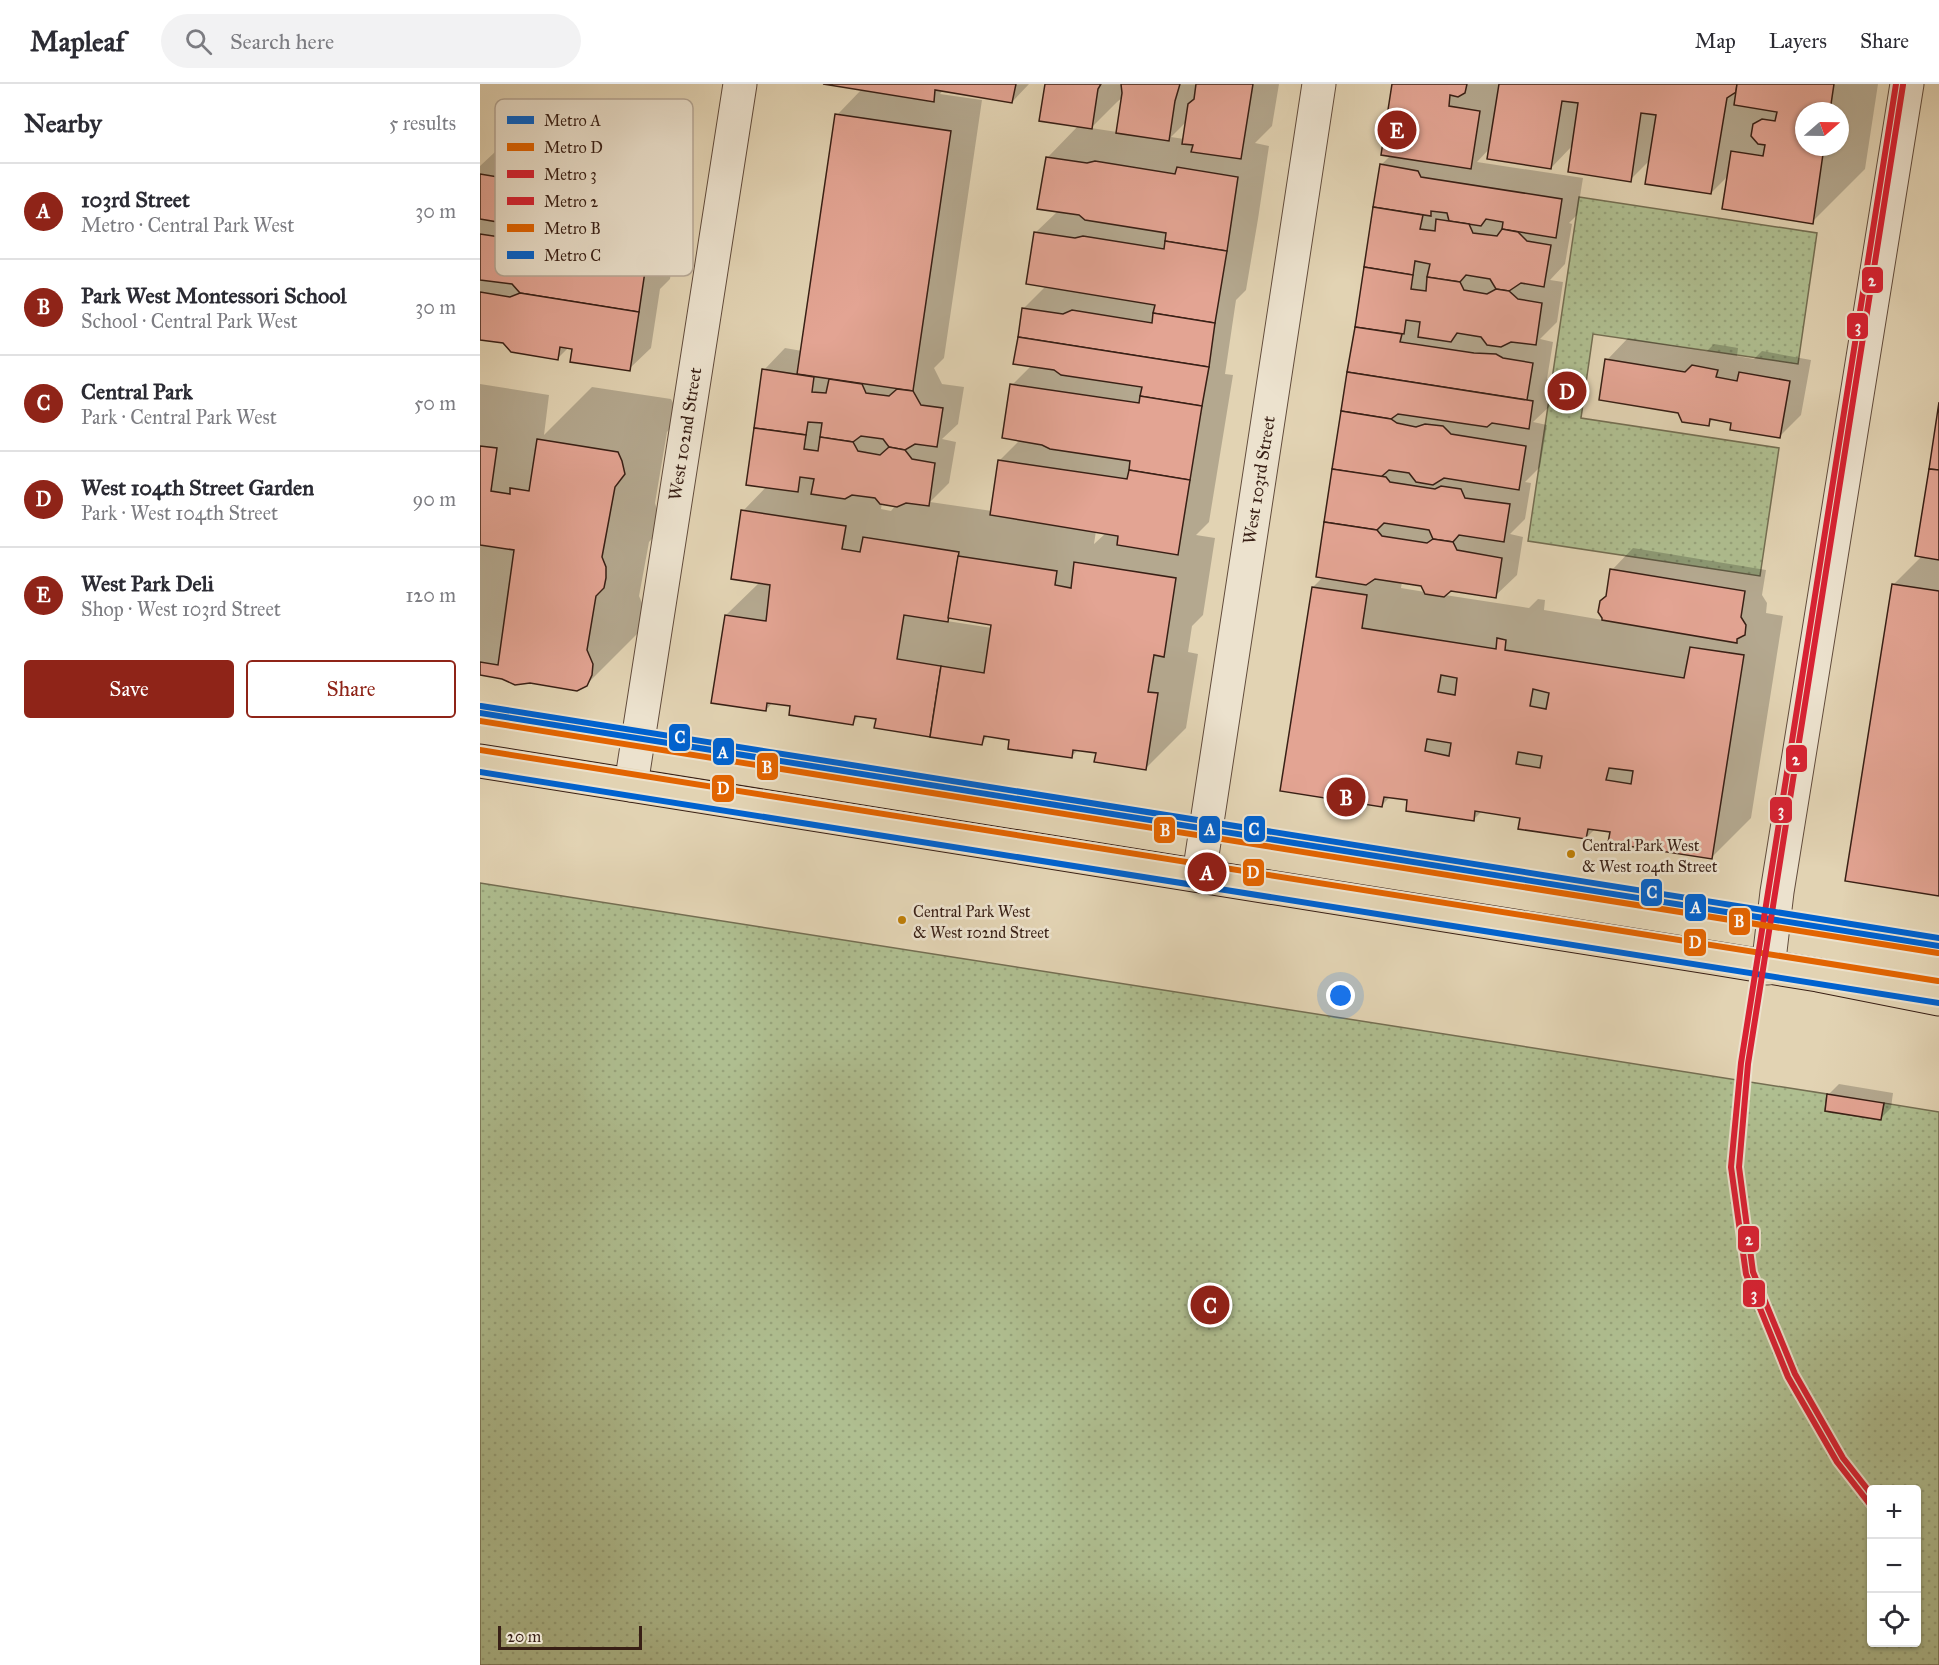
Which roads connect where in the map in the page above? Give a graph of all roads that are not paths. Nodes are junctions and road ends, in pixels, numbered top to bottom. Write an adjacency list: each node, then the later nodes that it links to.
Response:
1 (740, 84): 5 (street, West 102nd Street)
2 (1319, 84): 6 (street, West 103rd Street)
3 (1907, 84): 7 (street)
4 (480, 761): 5 (main road)
5 (631, 785): 6 (main road)
6 (1199, 875): 7 (main road)
7 (1768, 968): 8 (main road)
8 (1939, 999)

